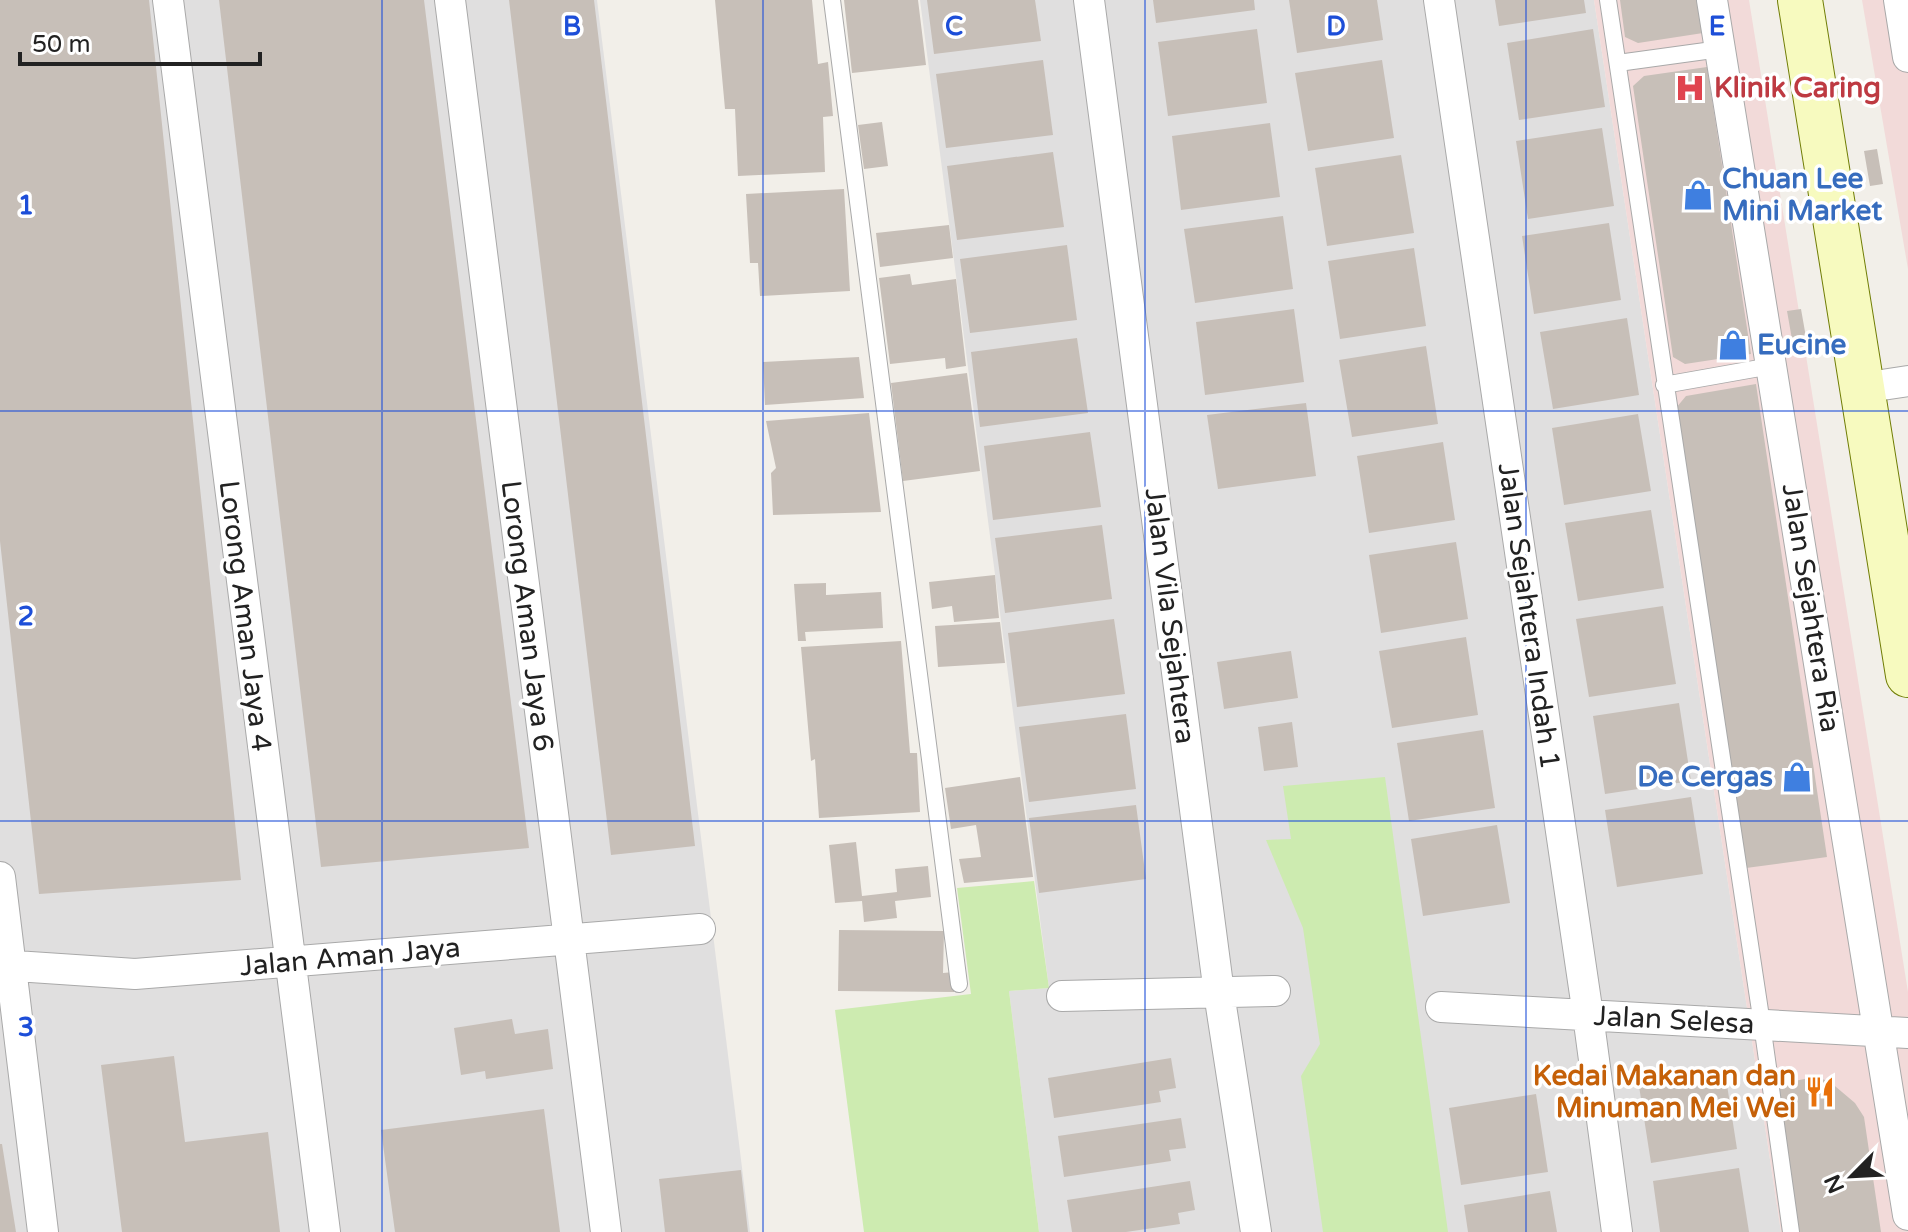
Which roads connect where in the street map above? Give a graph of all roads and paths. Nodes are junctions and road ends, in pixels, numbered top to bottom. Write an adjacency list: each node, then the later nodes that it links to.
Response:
1 (168, 0): 21 (street, Lorong Aman Jaya 4)
2 (450, 0): 20 (street, Lorong Aman Jaya 6)
3 (832, 0): 23 (lane)
4 (1089, 0): 25 (street, Jalan Vila Sejahtera)
5 (1439, 0): 28 (street, Jalan Sejahtera Indah 1)
6 (1608, 0): 12 (lane)
7 (1712, 0): 10 (street, Jalan Sejahtera Ria)
8 (1800, 0): 16 (main road)
9 (1899, 0): 11 (street)
10 (1720, 49): 12 (lane); 13 (street, Jalan Sejahtera Ria)
11 (1908, 57)
12 (1618, 63): 15 (lane)
13 (1771, 366): 15 (lane); 30 (street, Jalan Sejahtera Ria)
14 (1908, 381): 16 (street)
15 (1664, 385): 29 (lane)
16 (1862, 388): 17 (main road)
17 (1908, 675)
18 (0, 877): 22 (street)
19 (700, 929): 20 (street, Jalan Aman Jaya)
20 (568, 940): 21 (street, Jalan Aman Jaya); 34 (street, Lorong Aman Jaya 6)
21 (288, 962): 22 (street, Jalan Aman Jaya); 33 (street, Lorong Aman Jaya 4)
22 (5, 966): 32 (street)
23 (959, 984)
24 (1275, 991): 25 (street)
25 (1219, 993): 26 (street); 35 (street, Jalan Vila Sejahtera)
26 (1062, 996)
27 (1441, 1007): 28 (street, Jalan Selesa)
28 (1588, 1015): 29 (street, Jalan Selesa); 36 (street, Jalan Sejahtera Indah 1)
29 (1762, 1024): 30 (street, Jalan Selesa); 37 (lane)
30 (1894, 1032): 31 (street, Jalan Sejahtera Ria)
31 (1908, 1215)
32 (43, 1232)
33 (325, 1232)
34 (606, 1232)
35 (1256, 1232)
36 (1617, 1232)
37 (1791, 1232)

